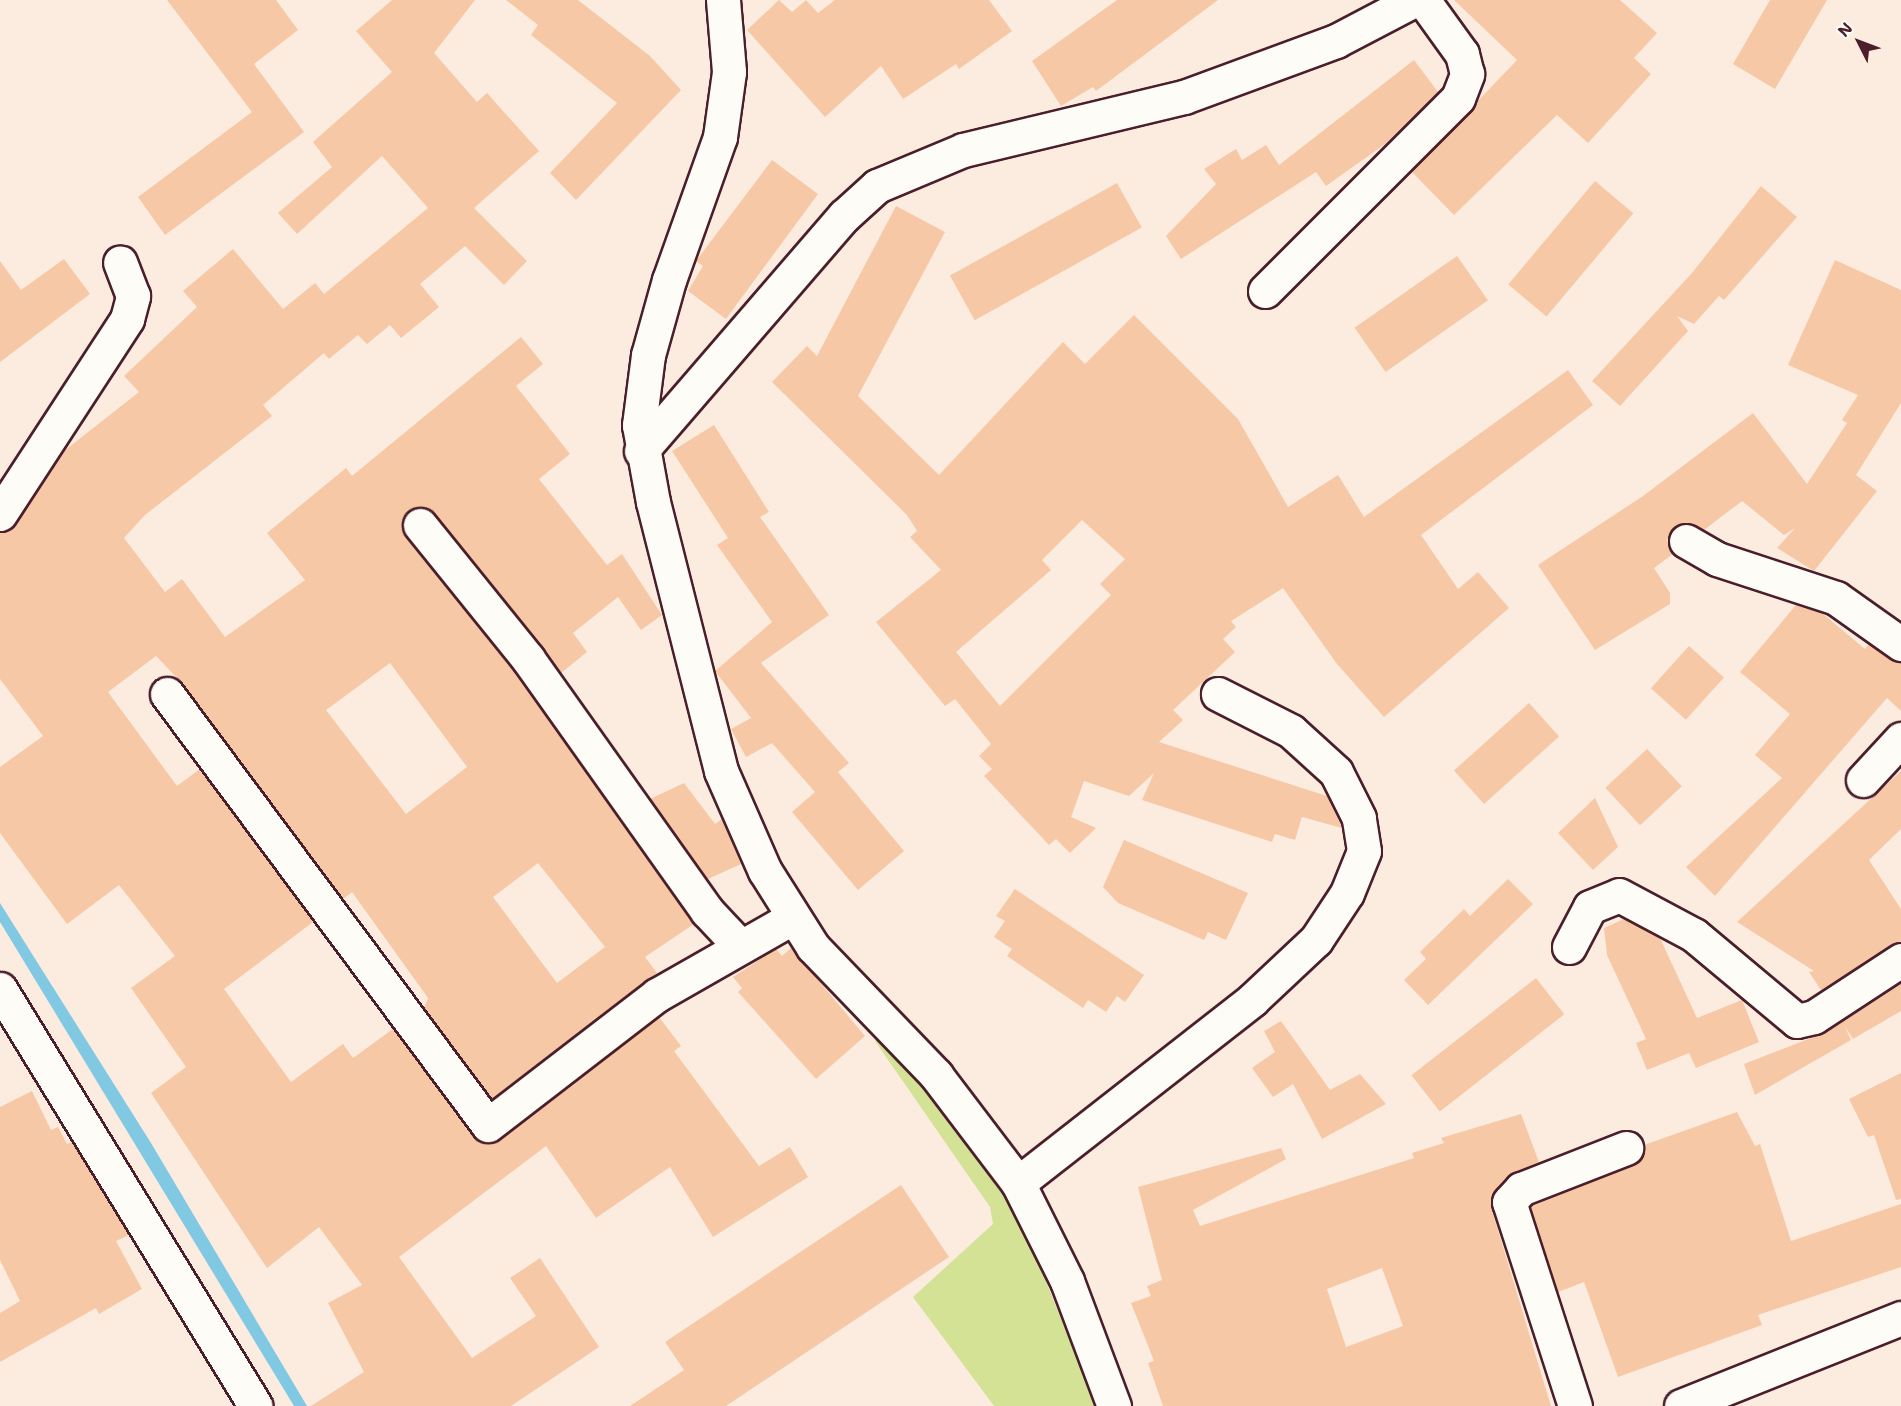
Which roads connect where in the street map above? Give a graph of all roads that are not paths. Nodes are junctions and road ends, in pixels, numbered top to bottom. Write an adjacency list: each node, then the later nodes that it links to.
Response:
1 (723, 0): 6 (street)
2 (1414, 0): 6 (street)
3 (1424, 0): 5 (street)
4 (120, 262): 7 (street)
5 (1265, 291)
6 (641, 451): 15 (street)
7 (0, 514)
8 (420, 525): 16 (street)
9 (1686, 541): 10 (street)
10 (1901, 644)
11 (167, 694): 16 (street)
12 (1218, 694): 21 (street)
13 (1901, 739): 14 (street)
14 (1863, 780)
15 (792, 918): 16 (street); 21 (street)
16 (738, 944)
17 (1569, 947): 18 (street)
18 (1901, 960)
19 (0, 988): 23 (street)
20 (1626, 1148): 25 (street)
21 (1017, 1183): 24 (street)
22 (1901, 1318): 26 (street)
23 (256, 1406)
24 (1114, 1406)
25 (1575, 1406)
26 (1681, 1406)

